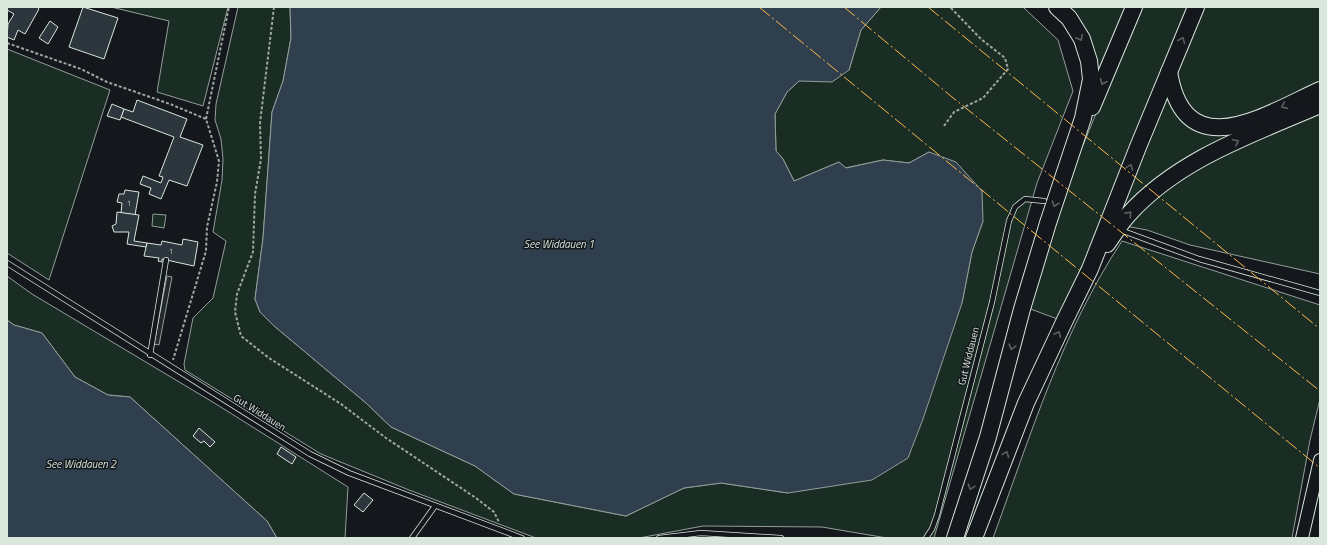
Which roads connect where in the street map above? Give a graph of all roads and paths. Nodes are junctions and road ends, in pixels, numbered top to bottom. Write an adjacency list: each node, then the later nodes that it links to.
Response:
1 (229, 7): 11 (path)
2 (274, 7): 24 (path)
3 (950, 7): 12 (path)
4 (1057, 7): 13 (highway, one-way to 13)
5 (1134, 7): 13 (highway, one-way to 13)
6 (1196, 7): 8 (highway, one-way to 6)
7 (7, 43): 11 (path)
8 (1169, 72): 9 (highway, one-way to 8); 18 (highway, one-way to 8)
9 (1320, 90)
10 (1320, 105): 18 (highway, one-way to 10)
11 (206, 119): 21 (path)
12 (944, 126)
13 (1067, 167): 30 (highway, one-way to 30)
14 (1044, 201): 29 (lane, Gut Widdauen)
15 (1123, 231): 19 (lane)
16 (166, 260): 20 (lane)
17 (7, 263): 20 (lane, Gut Widdauen)
18 (1090, 269): 31 (highway, one-way to 18)
19 (1320, 293)
20 (150, 355): 21 (lane, Gut Widdauen)
21 (170, 366): 23 (lane, Gut Widdauen)
22 (1320, 460): 32 (main road)
23 (435, 506): 24 (lane, Gut Widdauen); 25 (lane)
24 (503, 530): 26 (lane, Gut Widdauen)
25 (412, 538)
26 (522, 538)
27 (659, 538): 28 (lane)
28 (781, 538)
29 (926, 538)
30 (955, 538)
31 (974, 538)
32 (1302, 538)

